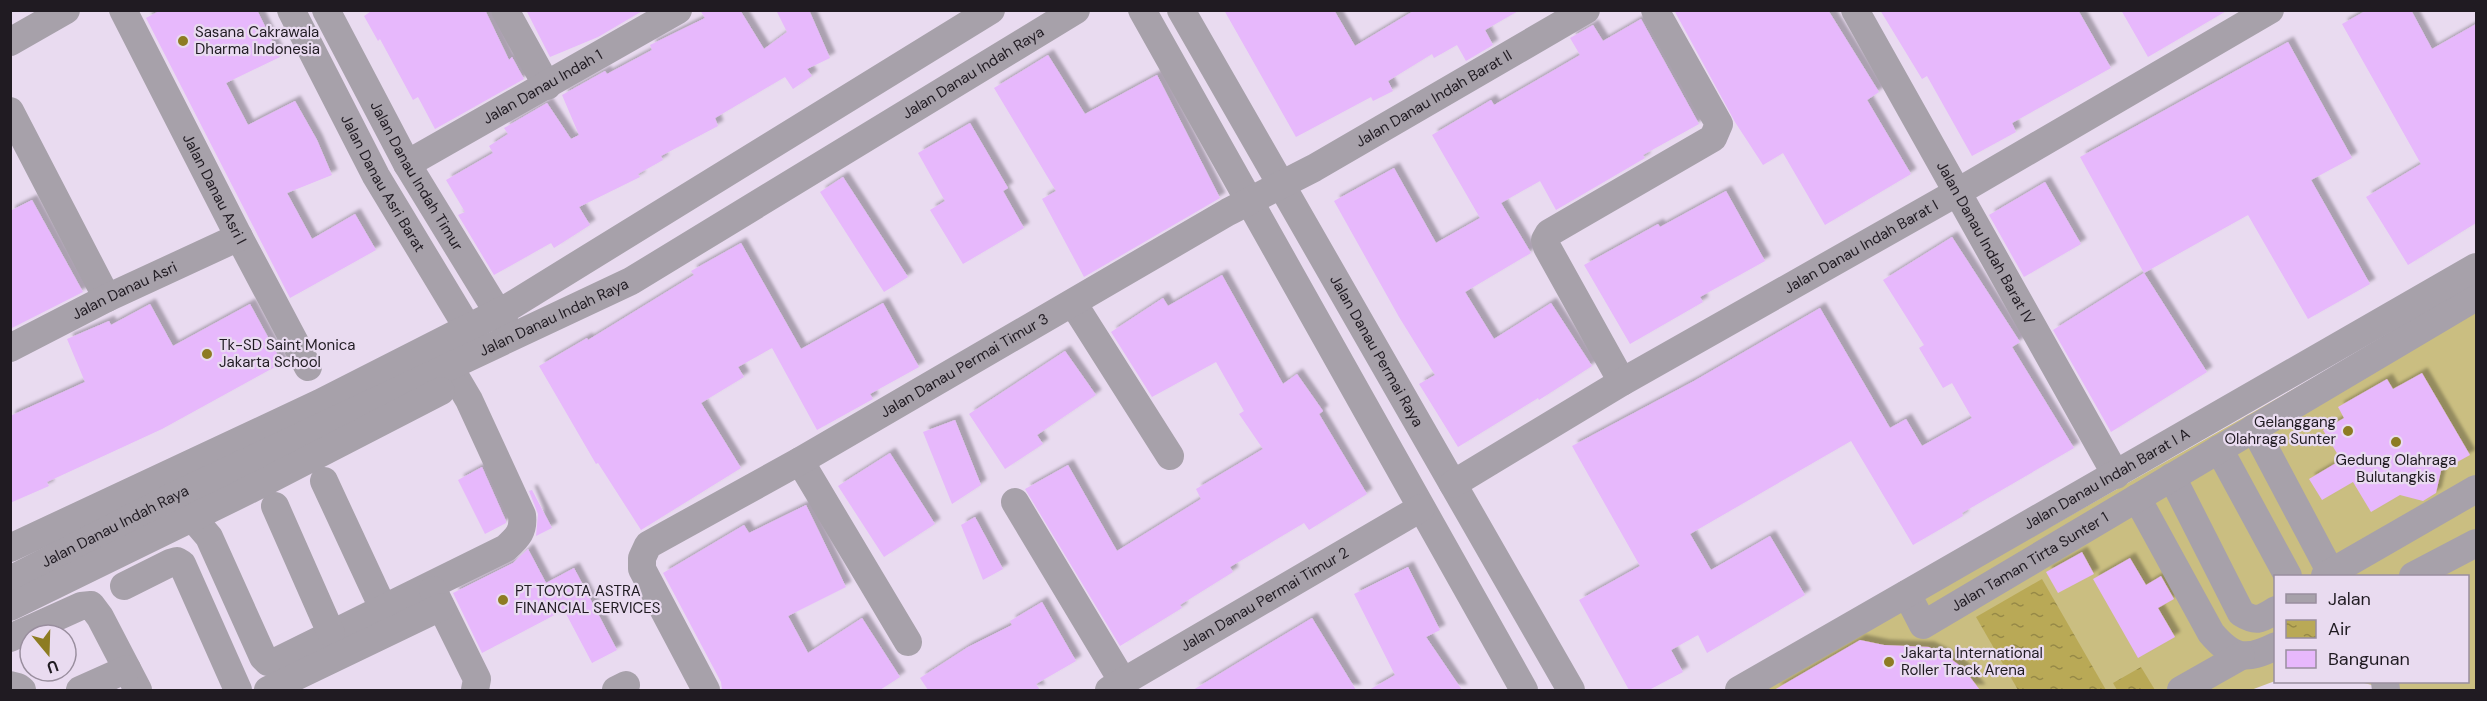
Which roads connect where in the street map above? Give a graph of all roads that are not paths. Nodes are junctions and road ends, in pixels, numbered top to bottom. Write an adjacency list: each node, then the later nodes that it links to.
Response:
1 (66, 10): 15 (street)
2 (123, 10): 22 (street, Jalan Danau Asri I)
3 (291, 10): 32 (street, Jalan Danau Asri Barat)
4 (326, 10): 18 (street, Jalan Danau Indah Timur)
5 (505, 10): 16 (street)
6 (678, 10): 16 (street, Jalan Danau Indah 1)
7 (991, 10): 23 (street, Jalan Danau Indah Raya)
8 (1076, 10): 25 (street, Jalan Danau Indah Raya)
9 (1142, 10): 21 (street)
10 (1181, 10): 19 (street, Jalan Danau Permai Raya)
11 (1586, 10): 19 (street, Jalan Danau Indah Barat II)
12 (1655, 10): 36 (street)
13 (1855, 10): 20 (street, Jalan Danau Indah Barat IV)
14 (2270, 10): 20 (street, Jalan Danau Indah Barat I)
15 (10, 42)
16 (547, 86): 18 (street, Jalan Danau Indah 1)
17 (10, 111): 27 (street)
18 (407, 164): 30 (street, Jalan Danau Indah Timur)
19 (1280, 186): 21 (street, Jalan Danau Permai Timur 3); 44 (street, Jalan Danau Permai Raya)
20 (1956, 194): 36 (street, Jalan Danau Indah Barat I); 41 (street, Jalan Danau Indah Barat IV)
21 (1250, 201): 28 (street, Jalan Danau Permai Timur 3); 50 (street)
22 (238, 237): 27 (street, Jalan Danau Asri); 34 (street, Jalan Danau Asri I)
23 (612, 244): 25 (street); 30 (street, Jalan Danau Indah Raya)
24 (2476, 267): 29 (street, Jalan Danau Indah Barat I A)
25 (631, 281): 31 (street, Jalan Danau Indah Raya)
26 (2476, 297): 29 (street, Jalan Taman Tirta Sunter 1)
27 (107, 298): 33 (street, Jalan Danau Asri)
28 (1073, 303): 39 (street); 40 (street, Jalan Danau Permai Timur 3)
29 (2432, 308): 37 (street, Jalan Taman Tirta Sunter 1); 41 (street, Jalan Danau Indah Barat I A)
30 (496, 313): 31 (street, Jalan Danau Indah Timur); 32 (street, Jalan Danau Indah Raya)
31 (514, 338): 32 (street, Jalan Danau Indah Raya)
32 (475, 341): 35 (street, Jalan Danau Indah Raya); 52 (street, Jalan Danau Indah Raya)
33 (10, 348)
34 (308, 367)
35 (453, 374): 49 (street, Jalan Danau Indah Raya); 60 (street)
36 (1622, 382): 44 (street, Jalan Danau Indah Barat I)
37 (2254, 428): 38 (street, Jalan Taman Tirta Sunter 1); 55 (street)
38 (2219, 449): 42 (street, Jalan Taman Tirta Sunter 1); 54 (street)
39 (1170, 456)
40 (800, 461): 66 (street); 77 (street, Jalan Danau Permai Timur 3)
41 (2116, 475): 59 (street, Jalan Danau Indah Barat I A)
42 (2172, 477): 46 (street, Jalan Taman Tirta Sunter 1); 63 (street)
43 (324, 481): 62 (street)
44 (1453, 484): 79 (street, Jalan Danau Permai Raya)
45 (2476, 489): 53 (street)
46 (2137, 498): 59 (street, Jalan Taman Tirta Sunter 1); 68 (street)
47 (1015, 502): 71 (street)
48 (274, 506): 64 (street)
49 (183, 507): 57 (street, Jalan Danau Indah Raya); 61 (street); 64 (street)
50 (1421, 508): 71 (street, Jalan Danau Permai Timur 2); 78 (street)
51 (2476, 543): 56 (street)
52 (10, 548)
53 (2373, 563): 55 (street)
54 (2287, 575)
55 (2328, 575)
56 (2415, 575)
57 (10, 580)
58 (124, 586): 74 (street)
59 (1907, 594): 80 (street, Jalan Danau Indah Barat I A)
60 (436, 596): 62 (street); 75 (street); 76 (street)
61 (10, 607)
62 (383, 608): 64 (street)
63 (2274, 611)
64 (331, 633)
65 (10, 638): 69 (street)
66 (908, 642)
67 (2274, 647): 68 (street)
68 (2241, 656): 81 (street)
69 (132, 680): 73 (street)
70 (10, 686): 72 (street)
71 (1116, 686)
72 (22, 690)
73 (80, 690)
74 (238, 690)
75 (268, 690)
76 (475, 690)
77 (706, 690)
78 (1524, 690)
79 (1571, 690)
80 (1739, 690)
81 (2181, 690)

